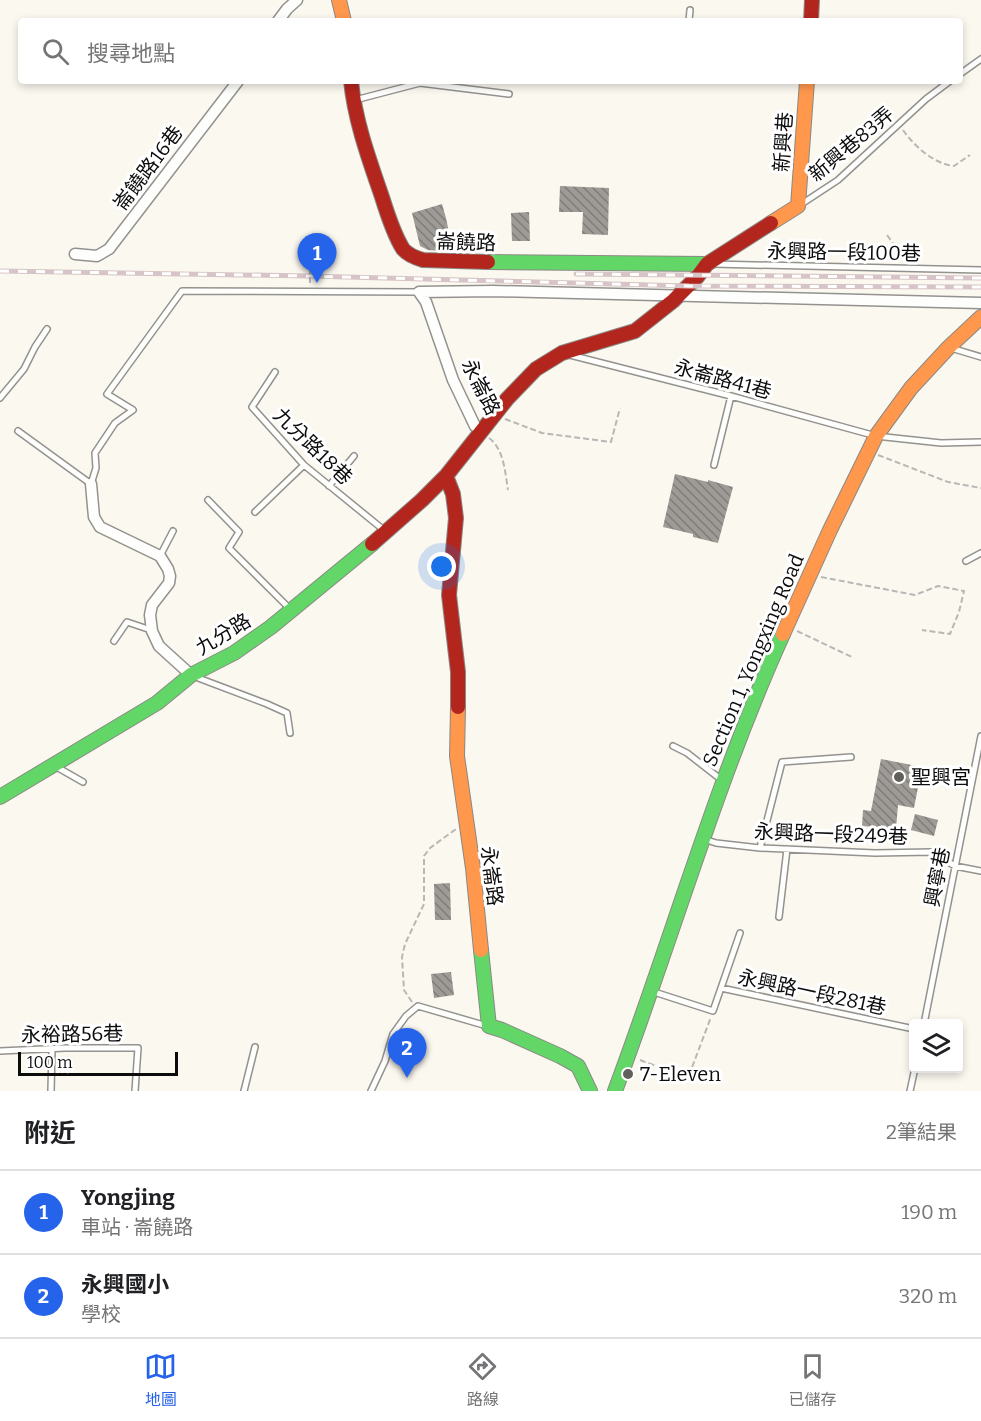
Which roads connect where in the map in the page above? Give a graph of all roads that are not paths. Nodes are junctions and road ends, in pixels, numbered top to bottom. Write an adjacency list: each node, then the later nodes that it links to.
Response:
1 (297, 0): 5 (street)
2 (339, 0): 6 (street)
3 (812, 0): 8 (street)
4 (690, 9): 7 (lane)
5 (281, 18)
6 (343, 18)
7 (689, 18)
8 (811, 18)
9 (981, 59): 10 (lane)
10 (963, 72)
11 (235, 84): 20 (street, 崙饒路16巷)
12 (351, 84): 18 (street, 崙饒路)
13 (416, 84): 18 (lane)
14 (428, 84): 17 (lane)
15 (807, 84): 19 (street, 新興巷)
16 (946, 84): 19 (lane, 新興巷83弄)
17 (509, 94)
18 (353, 100): 21 (street, 崙饒路)
19 (798, 206): 21 (street)
20 (75, 254)
21 (707, 264): 22 (lane, 永興路一段100巷); 24 (street)
22 (981, 270)
23 (419, 292): 24 (street); 35 (street, 永崙路); 42 (lane)
24 (677, 296): 25 (street); 29 (street)
25 (981, 303)
26 (981, 317): 28 (street, Section 1, Yongxing Road)
27 (47, 329): 33 (lane)
28 (949, 347): 30 (lane); 36 (street, Section 1, Yongxing Road)
29 (562, 353): 32 (lane, 永崙路41巷); 35 (street)
30 (981, 357)
31 (275, 372): 39 (lane, 九分路18巷)
32 (731, 396): 36 (lane, 永崙路41巷); 40 (lane)
33 (0, 399)
34 (18, 431): 42 (lane)
35 (482, 432): 41 (street, 永崙路)
36 (876, 436): 37 (lane, 永崙路41巷); 60 (street, Section 1, Yongxing Road)
37 (981, 442)
38 (354, 456): 43 (lane)
39 (304, 465): 43 (lane, 九分路18巷); 45 (lane)
40 (714, 465)
41 (446, 476): 47 (street, 九分路); 73 (street, 永崙路)
42 (91, 484): 49 (street)
43 (329, 486): 47 (lane, 九分路18巷)
44 (208, 500): 51 (lane)
45 (255, 512)
46 (173, 531): 49 (lane)
47 (387, 532): 51 (street, 九分路)
48 (981, 553): 50 (lane)
49 (160, 556): 52 (street)
50 (966, 561)
51 (291, 610): 54 (street, 九分路)
52 (152, 631): 53 (lane); 54 (street)
53 (114, 640)
54 (190, 675): 55 (lane); 59 (street, 九分路)
55 (290, 733)
56 (981, 736): 66 (lane, 興寧巷)
57 (673, 746): 60 (lane)
58 (851, 757): 64 (lane)
59 (53, 765): 61 (lane); 62 (street, 九分路)
60 (723, 781): 63 (street, Section 1, Yongxing Road)
61 (83, 782)
62 (0, 797)
63 (704, 839): 64 (lane, 永興路一段249巷); 71 (street, Section 1, Yongxing Road)
64 (760, 848): 65 (lane, 永興路一段249巷)
65 (787, 849): 66 (lane, 永興路一段249巷); 68 (lane)
66 (954, 866): 67 (lane, 永興路一段249巷); 72 (lane, 興寧巷)
67 (981, 871)
68 (779, 917)
69 (740, 933): 70 (lane)
70 (721, 987): 71 (lane, 永興路一段281巷); 74 (lane, 永興路一段281巷)
71 (651, 991): 84 (street, Section 1, Yongxing Road)
72 (925, 1019)
73 (489, 1026): 82 (lane); 83 (street)
74 (909, 1028)
75 (255, 1047): 81 (lane)
76 (52, 1049): 77 (lane, 永裕路56巷); 79 (lane); 80 (lane, 永裕路56巷)
77 (0, 1051)
78 (914, 1073): 85 (lane)
79 (51, 1091)
80 (135, 1091)
81 (244, 1091)
82 (371, 1091)
83 (590, 1091)
84 (615, 1091)
85 (910, 1091)

